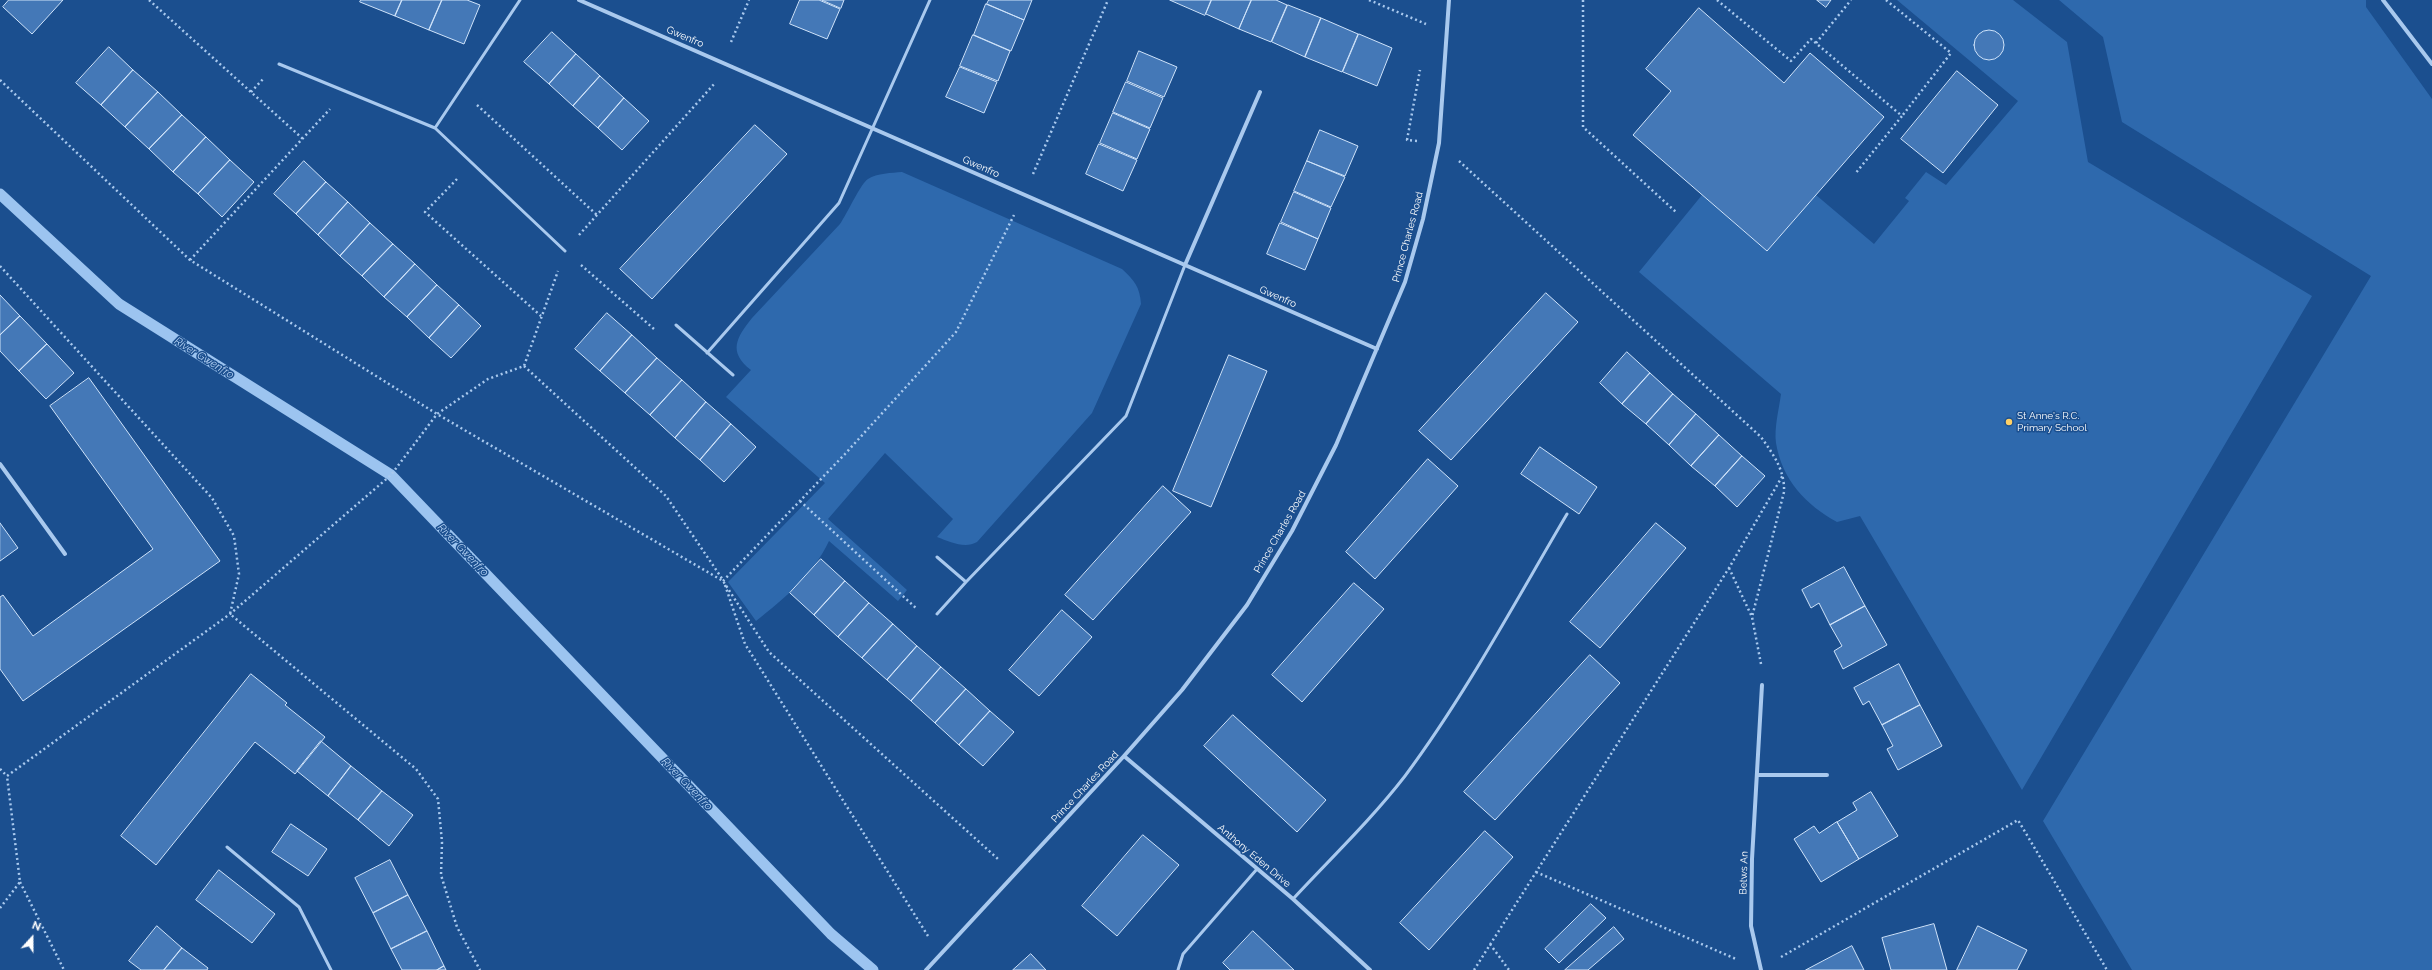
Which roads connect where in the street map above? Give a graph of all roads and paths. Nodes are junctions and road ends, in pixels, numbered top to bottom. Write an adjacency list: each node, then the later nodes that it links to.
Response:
1 (148, 0): 26 (path)
2 (520, 0): 20 (lane)
3 (579, 0): 16 (street, Gwenfro)
4 (749, 0): 16 (path)
5 (930, 0): 25 (lane)
6 (1108, 0): 30 (path)
7 (1369, 0): 14 (path)
8 (1449, 0): 14 (street, Prince Charles Road)
9 (1583, 0): 31 (path)
10 (1717, 0): 15 (path)
11 (1851, 0): 15 (path)
12 (1886, 0): 23 (path)
13 (2383, 0): 18 (street)
14 (1446, 33): 27 (street, Prince Charles Road)
15 (1816, 43): 23 (path)
16 (723, 62): 25 (street, Gwenfro); 32 (path)
17 (279, 64): 21 (lane)
18 (2432, 64)
19 (0, 80): 34 (path)
20 (460, 90): 24 (lane); 32 (path)
21 (346, 92): 24 (lane); 26 (path)
22 (1260, 92): 35 (street)
23 (1902, 116): 29 (path)
24 (435, 128): 28 (lane)
25 (873, 129): 30 (street, Gwenfro); 40 (lane)
26 (303, 138): 34 (path)
27 (1438, 143): 39 (street, Prince Charles Road); 45 (path)
28 (472, 163): 33 (lane); 37 (path)
29 (1855, 174)
30 (1024, 195): 35 (street, Gwenfro); 46 (path)
31 (1676, 212)
32 (597, 215): 33 (path)
33 (565, 251): 37 (path); 38 (path)
34 (190, 260): 43 (path)
35 (1185, 265): 39 (street, Gwenfro); 52 (lane)
36 (0, 266): 53 (path)
37 (541, 316): 41 (path)
38 (676, 325): 40 (lane)
39 (1377, 349): 57 (street, Prince Charles Road)
40 (707, 353): 42 (lane)
41 (524, 366): 43 (path); 51 (path)
42 (733, 375)
43 (437, 414): 51 (path); 53 (path)
44 (0, 464): 48 (street)
45 (1783, 475): 50 (path); 55 (path)
46 (800, 501): 51 (path); 54 (path)
47 (1567, 514): 67 (lane)
48 (64, 554)
49 (937, 556): 52 (lane)
50 (1729, 568): 55 (path); 64 (path)
51 (723, 581): 65 (path); 70 (path)
52 (966, 582): 54 (lane)
53 (230, 614): 60 (path); 73 (path)
54 (937, 614)
55 (1752, 617): 56 (path)
56 (1762, 685): 59 (street, Betws An)
57 (1124, 756): 63 (street, Anthony Eden Drive); 65 (street, Prince Charles Road)
58 (0, 769): 60 (path)
59 (1757, 775): 61 (street); 79 (street, Betws An)
60 (7, 776): 66 (path)
61 (1827, 776)
62 (227, 847): 72 (lane)
63 (1257, 869): 67 (street, Anthony Eden Drive); 75 (lane)
64 (1536, 872): 69 (path); 79 (path)
65 (1014, 874): 70 (street, Prince Charles Road)
66 (20, 882): 68 (path); 71 (path)
67 (1293, 899): 76 (street, Anthony Eden Drive)
68 (0, 908)
69 (1490, 944): 77 (path); 78 (path)
70 (940, 955): 74 (street, Prince Charles Road)
71 (64, 970)
72 (332, 970)
73 (480, 970)
74 (926, 970)
75 (1178, 970)
76 (1370, 970)
77 (1474, 970)
78 (1509, 970)
79 (1761, 970): 80 (path)
80 (2107, 970)

